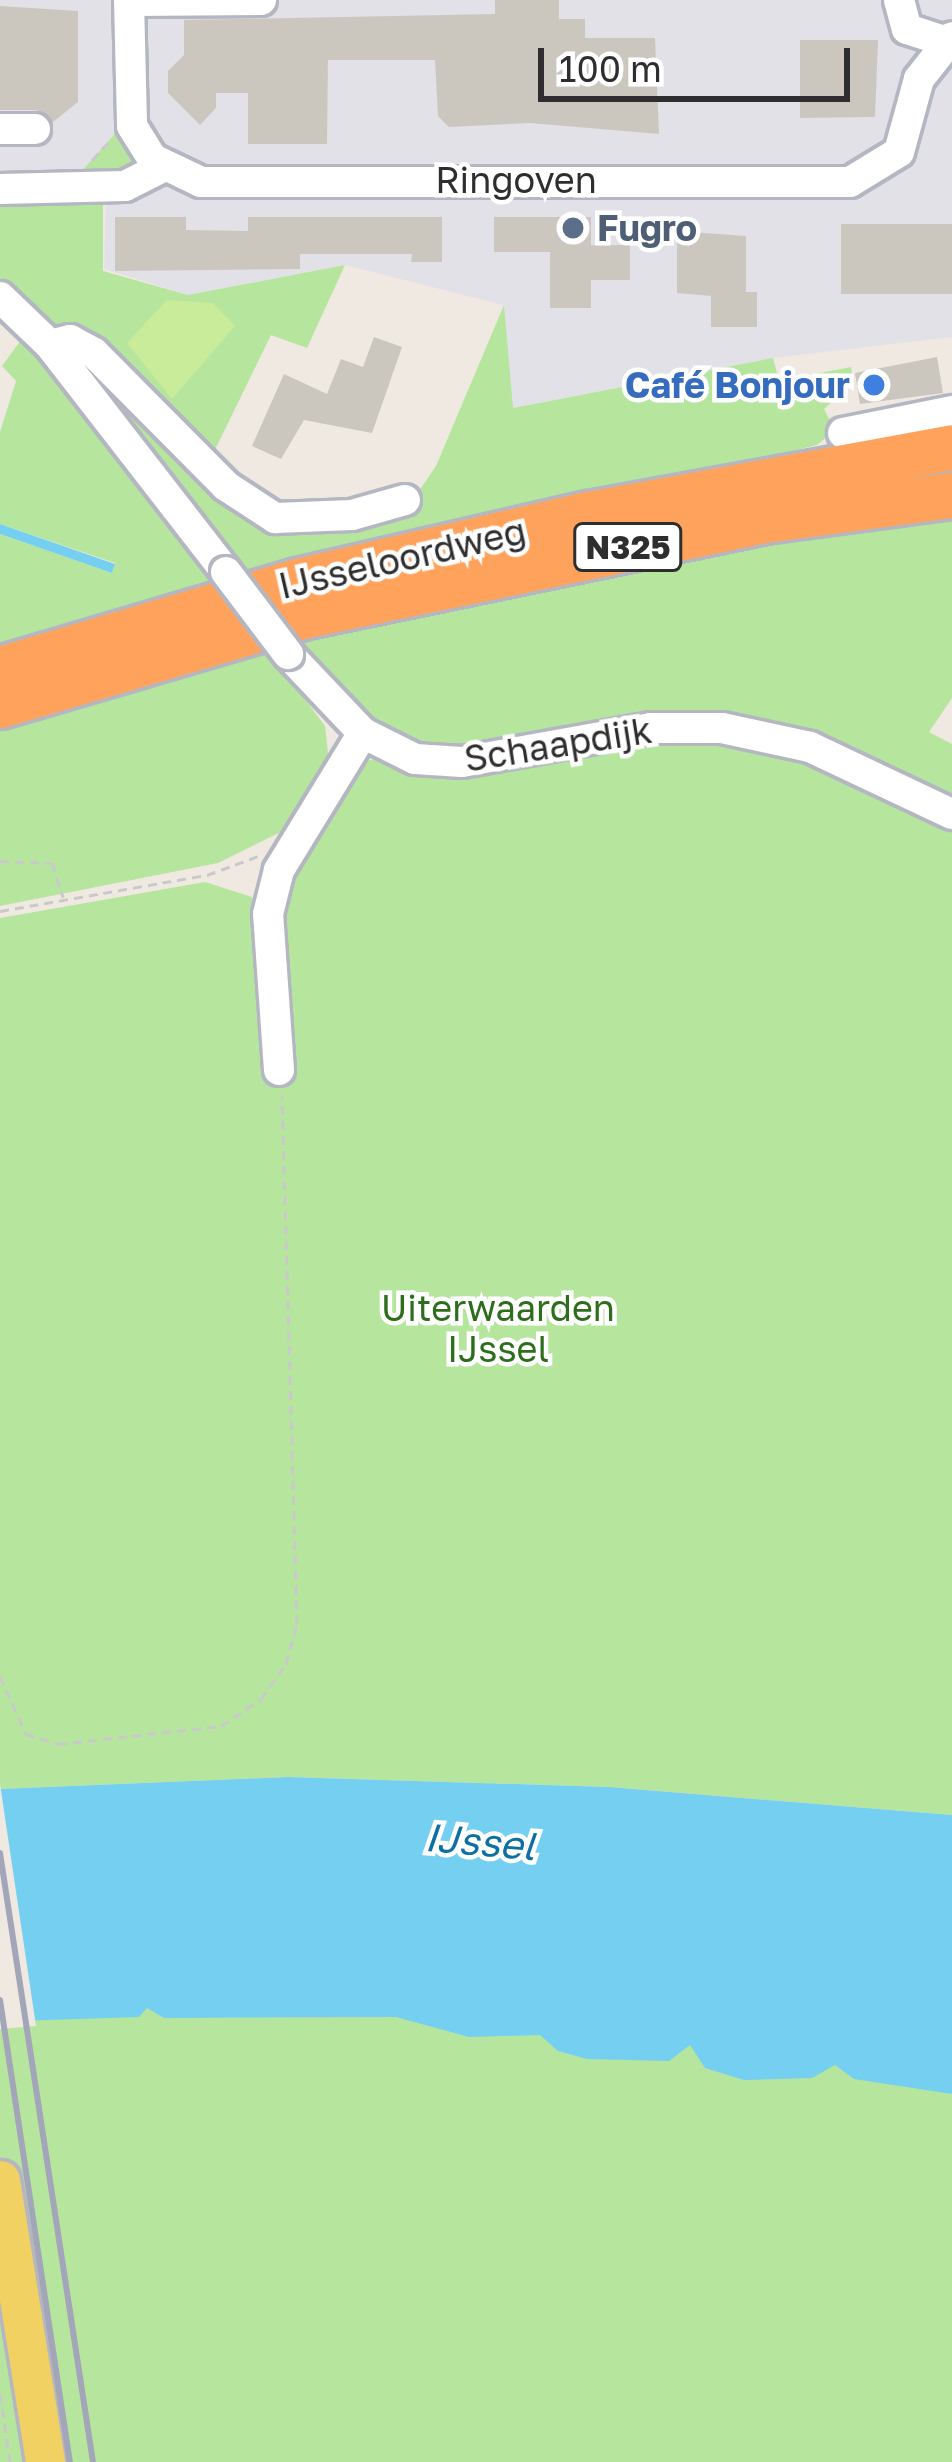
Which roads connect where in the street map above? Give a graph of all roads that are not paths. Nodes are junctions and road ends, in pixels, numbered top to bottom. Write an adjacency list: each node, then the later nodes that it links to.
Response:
1 (261, 0): 5 (street)
2 (899, 0): 6 (street)
3 (128, 1): 4 (street); 9 (street)
4 (152, 1): 5 (street)
5 (218, 1)
6 (948, 39): 9 (street, Ringoven)
7 (35, 129): 8 (street)
8 (0, 130)
9 (163, 167): 10 (street)
10 (0, 189)
11 (0, 297): 12 (street, Schaapdijk)
12 (50, 345): 18 (street, Schaapdijk); 21 (street, Schaapdijk, bridge)
13 (952, 411): 14 (street)
14 (843, 433): 16 (highway)
15 (952, 448): 16 (highway, IJsseloordweg / N325)
16 (789, 476): 19 (highway, IJsseloordweg / N325)
17 (952, 495): 20 (highway, IJsseloordweg / N325)
18 (405, 500)
19 (0, 669)
20 (0, 705)
21 (363, 733): 22 (street, Schaapdijk); 23 (street)
22 (952, 814)
23 (279, 1070)
24 (0, 2180): 25 (main road)
25 (45, 2462)

